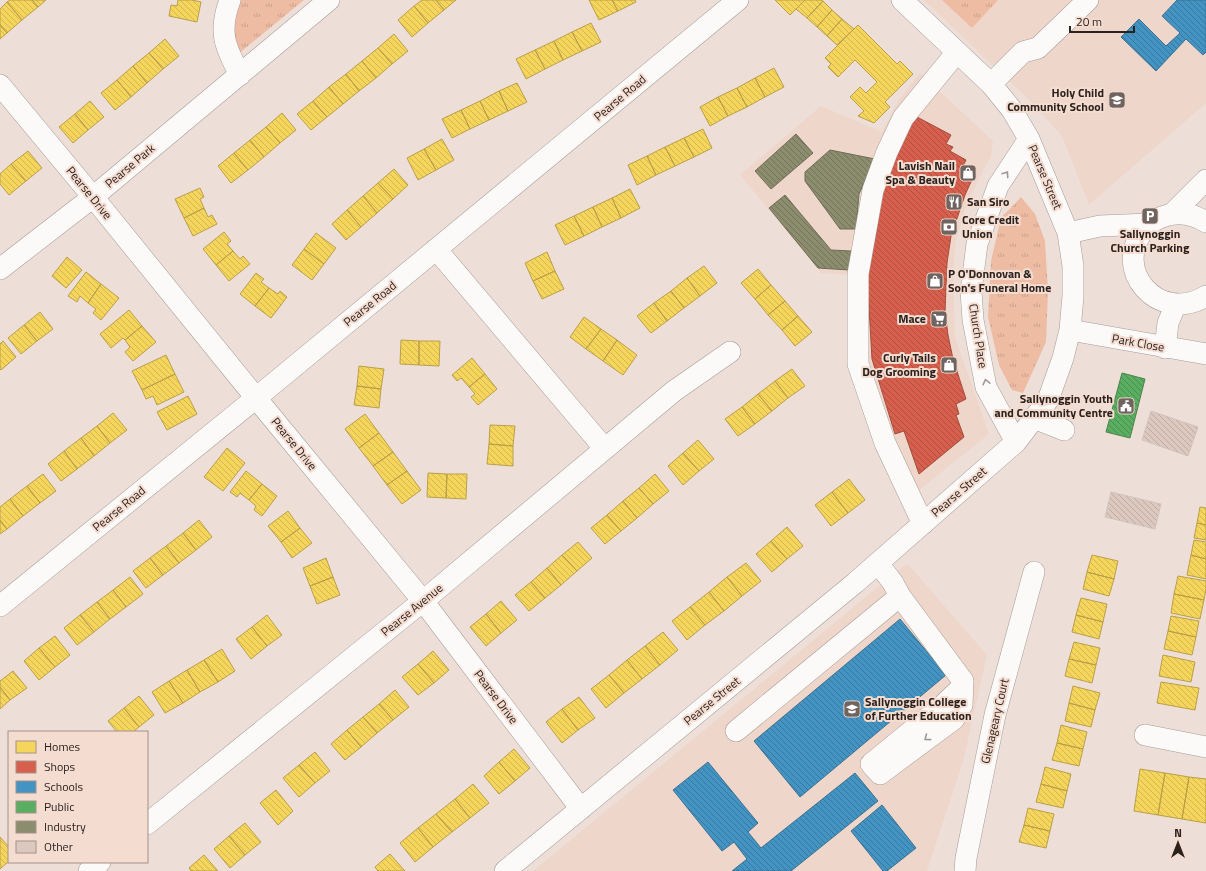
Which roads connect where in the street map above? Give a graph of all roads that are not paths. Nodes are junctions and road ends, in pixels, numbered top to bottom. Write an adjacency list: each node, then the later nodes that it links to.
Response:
1 (230, 0): 7 (street)
2 (330, 0): 7 (street, Pearse Park)
3 (738, 0): 17 (street, Pearse Road)
4 (902, 0): 6 (street, Pearse Street)
5 (1088, 0): 8 (street)
6 (957, 52): 8 (street, Pearse Street); 30 (street)
7 (240, 75): 12 (street, Pearse Park)
8 (991, 84): 10 (street, Pearse Street)
9 (0, 85): 12 (street, Pearse Drive)
10 (1029, 139): 16 (street, Pearse Street); 28 (street, Church Place, one-way to 10)
11 (1206, 180): 13 (street)
12 (93, 197): 18 (street, Pearse Park); 25 (street, Pearse Drive)
13 (1172, 214): 14 (street); 15 (street)
14 (1206, 222)
15 (1149, 224): 16 (street); 20 (street)
16 (1068, 233): 21 (street, Pearse Street)
17 (436, 249): 25 (street, Pearse Road); 29 (street)
18 (0, 269)
19 (1206, 296): 20 (street)
20 (1176, 304): 22 (street)
21 (1070, 330): 22 (street, Park Close); 26 (street, Pearse Street)
22 (1165, 348): 24 (street, Park Close)
23 (730, 352): 29 (street, Pearse Avenue)
24 (1206, 354)
25 (256, 398): 34 (street, Pearse Drive); 35 (street, Pearse Road)
26 (1034, 418): 27 (street); 28 (street, Pearse Street)
27 (1064, 430)
28 (1016, 442): 30 (street, Pearse Street)
29 (605, 449): 34 (street, Pearse Avenue)
30 (923, 524): 31 (street, Pearse Street)
31 (878, 563): 33 (street); 40 (street, Pearse Street)
32 (1034, 572): 45 (street, Glenageary Court)
33 (900, 596): 36 (street); 37 (street)
34 (423, 601): 40 (street, Pearse Drive); 41 (street, Pearse Avenue)
35 (0, 606)
36 (962, 687)
37 (736, 731)
38 (1145, 735): 39 (street)
39 (1206, 747)
40 (581, 809): 44 (street, Pearse Street)
41 (148, 823)
42 (99, 863): 43 (street)
43 (89, 871)
44 (505, 871)
45 (965, 871)

